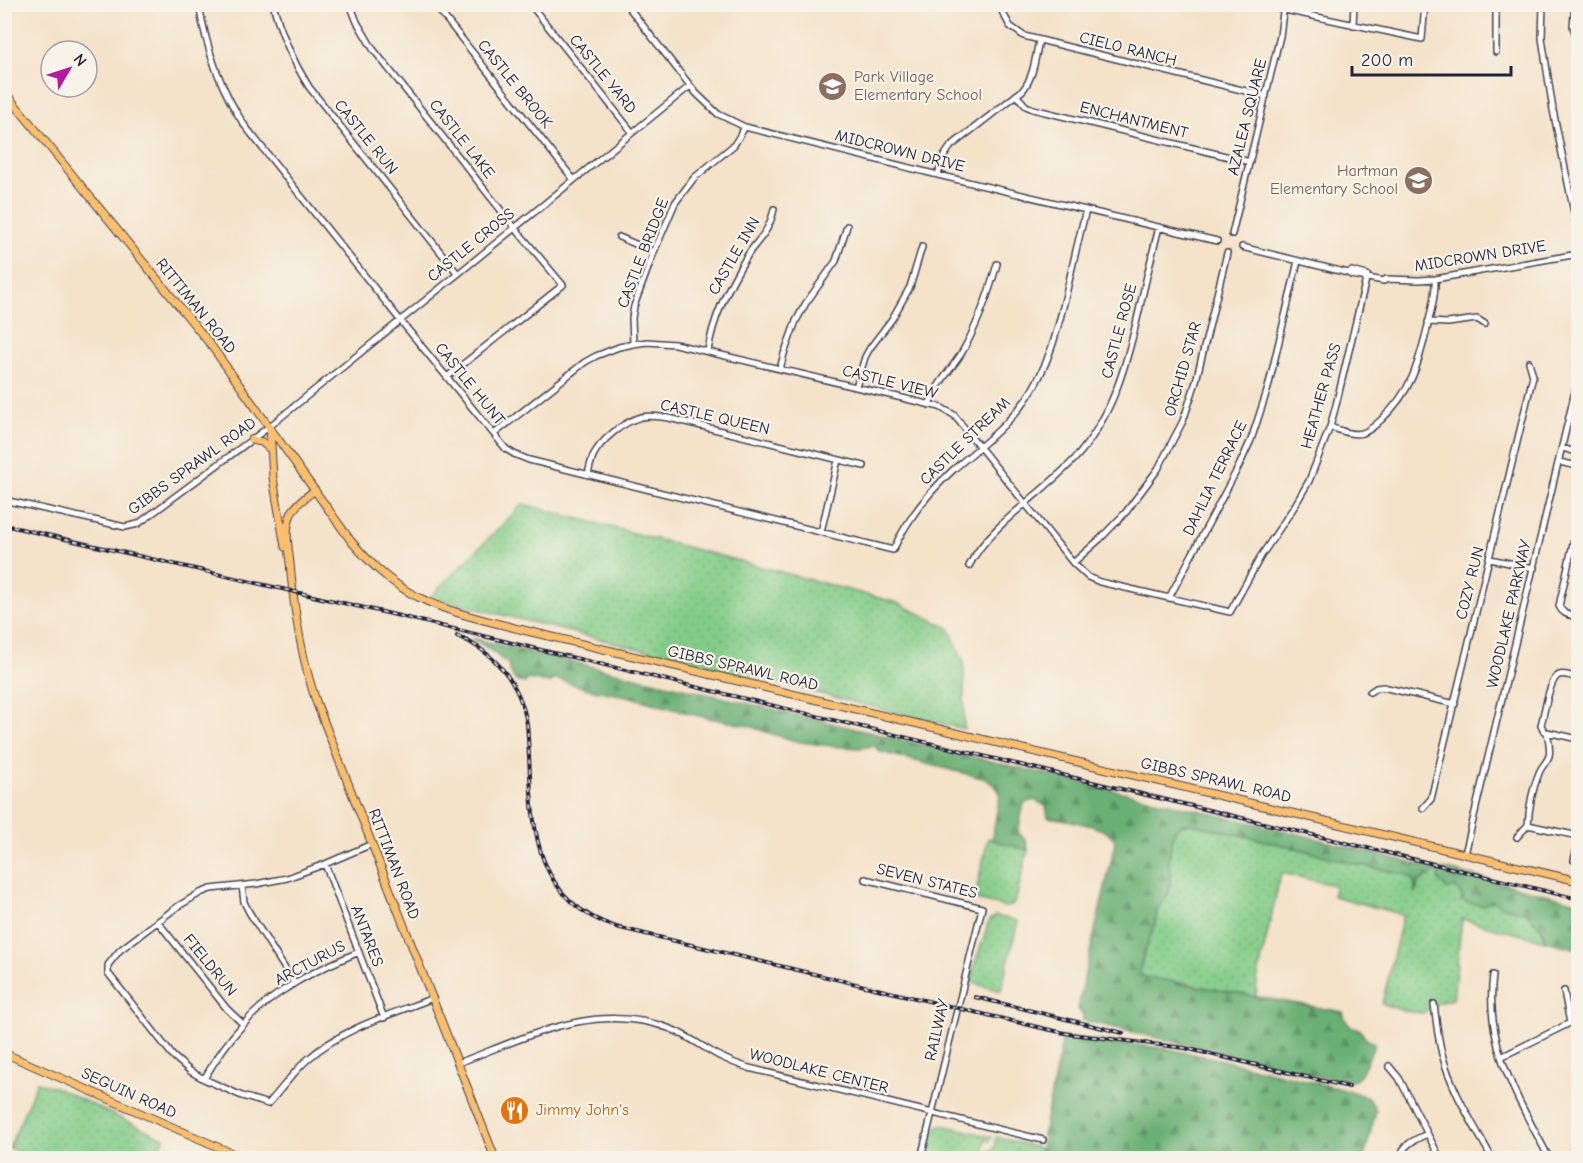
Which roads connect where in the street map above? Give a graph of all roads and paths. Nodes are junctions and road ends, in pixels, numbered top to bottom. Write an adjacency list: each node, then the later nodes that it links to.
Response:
1 (199, 4): 47 (street, CASTLE HUNT)
2 (273, 4): 44 (street, CASTLE RUN)
3 (350, 4): 32 (street, CASTLE LAKE)
4 (434, 4): 27 (street, CASTLE BROOK)
5 (530, 4): 24 (street, CASTLE YARD)
6 (626, 4): 19 (street, MIDCROWN DRIVE)
7 (998, 4): 16 (street, CIELO RANCH)
8 (1256, 4): 14 (street)
9 (1354, 4): 15 (street)
10 (1425, 4): 15 (street)
11 (1496, 4): 18 (street)
12 (1543, 4): 33 (street)
13 (1575, 4): 17 (street)
14 (1284, 8): 15 (street); 22 (street, AZALEA SQUARE)
15 (1353, 25)
16 (1039, 41): 21 (street); 22 (street, CIELO RANCH)
17 (1578, 43)
18 (1496, 51)
19 (690, 86): 23 (street, MIDCROWN DRIVE); 24 (street, CASTLE CROSS)
20 (4, 91): 58 (main road, RITTIMAN ROAD)
21 (1016, 95): 25 (street, ENCHANTMENT); 26 (street)
22 (1266, 96): 25 (street, AZALEA SQUARE)
23 (745, 127): 26 (street, MIDCROWN DRIVE); 39 (street, CASTLE BRIDGE)
24 (632, 132): 27 (street, CASTLE CROSS)
25 (1250, 162): 34 (street, AZALEA SQUARE)
26 (938, 175): 29 (street, MIDCROWN DRIVE)
27 (574, 180): 32 (street, CASTLE CROSS)
28 (774, 209): 51 (street, CASTLE INN)
29 (1086, 210): 31 (street, MIDCROWN DRIVE); 62 (street, CASTLE STREAM)
30 (848, 226): 53 (street)
31 (1159, 227): 36 (street, MIDCROWN DRIVE); 73 (street, CASTLE ROSE)
32 (515, 228): 44 (street, CASTLE CROSS); 54 (street, CASTLE LAKE)
33 (1578, 232)
34 (1232, 234)
35 (619, 237): 39 (street)
36 (1217, 240)
37 (922, 247): 56 (street)
38 (1242, 247): 42 (street, MIDCROWN DRIVE)
39 (654, 252): 50 (street, CASTLE BRIDGE)
40 (1227, 253): 80 (street, ORCHID STAR)
41 (1578, 254): 46 (street, MIDCROWN DRIVE)
42 (1298, 261): 45 (street, MIDCROWN DRIVE); 84 (street, DAHLIA TERRACE)
43 (997, 264): 57 (street)
44 (458, 274): 47 (street, CASTLE CROSS)
45 (1366, 277): 46 (street, MIDCROWN DRIVE); 59 (street, HEATHER PASS)
46 (1435, 279): 48 (street)
47 (400, 320): 54 (street, CASTLE HUNT); 58 (street, CASTLE CROSS)
48 (1428, 322): 49 (street); 59 (street)
49 (1485, 324)
50 (633, 344): 51 (street, CASTLE VIEW); 60 (street, CASTLE VIEW)
51 (708, 351): 53 (street, CASTLE VIEW)
52 (1528, 362): 79 (street, COZY RUN)
53 (780, 369): 56 (street, CASTLE VIEW)
54 (447, 377): 60 (street, CASTLE HUNT)
55 (1578, 380): 63 (street, WOODLAKE PARKWAY)
56 (856, 387): 57 (street, CASTLE VIEW)
57 (929, 405): 62 (street, CASTLE VIEW)
58 (270, 426): 61 (street, GIBBS SPRAWL ROAD); 64 (main road, RITTIMAN ROAD); 71 (main road, GIBBS SPRAWL ROAD)
59 (1330, 427): 85 (street, HEATHER PASS)
60 (494, 434): 70 (street, CASTLE HUNT)
61 (251, 440): 64 (main road); 72 (street, GIBBS SPRAWL ROAD)
62 (980, 448): 73 (street, CASTLE VIEW); 76 (street, CASTLE STREAM)
63 (1563, 448): 65 (street); 67 (street, WOODLAKE PARKWAY)
64 (270, 449): 83 (main road, RITTIMAN ROAD)
65 (1578, 453)
66 (838, 460): 68 (street, CASTLE QUEEN); 70 (street, CASTLE QUEEN); 75 (street)
67 (1559, 462): 69 (street); 82 (street, WOODLAKE PARKWAY)
68 (864, 466)
69 (1578, 466)
70 (588, 475): 75 (street, CASTLE HUNT)
71 (315, 490): 83 (main road, RITTIMAN ROAD); 98 (main road, GIBBS SPRAWL ROAD)
72 (4, 500)
73 (1025, 505): 80 (street, CASTLE VIEW); 81 (street, CASTLE ROSE)
74 (1578, 530): 77 (street)
75 (821, 532): 76 (street, CASTLE HUNT)
76 (893, 550)
77 (1571, 554): 78 (street); 86 (street)
78 (1578, 556)
79 (1490, 559): 82 (street); 89 (street, COZY RUN)
80 (1073, 563): 84 (street, CASTLE VIEW)
81 (969, 566)
82 (1534, 568): 98 (street, WOODLAKE PARKWAY)
83 (291, 573): 96 (main road, RITTIMAN ROAD)
84 (1169, 598): 85 (street, CASTLE VIEW)
85 (1230, 612)
86 (1578, 617)
87 (1578, 678): 90 (street)
88 (1370, 692): 89 (street)
89 (1455, 704): 92 (street, COZY RUN)
90 (1546, 732): 91 (street); 93 (street)
91 (1578, 739)
92 (1423, 808)
93 (1528, 825): 94 (street); 95 (street)
94 (1578, 836)
95 (1517, 837)
96 (372, 844): 100 (street); 110 (main road, RITTIMAN ROAD)
97 (1578, 844): 99 (street)
98 (1466, 854): 102 (main road, GIBBS SPRAWL ROAD)
99 (1574, 860)
100 (325, 864): 103 (street); 106 (street, ANTARES)
101 (866, 879): 104 (street, SEVEN STATES)
102 (1578, 881)
103 (242, 885): 105 (street); 108 (street)
104 (982, 908): 121 (street, RAILWAY)
105 (158, 922): 115 (street, FIELDRUN); 120 (street)
106 (359, 952): 108 (street, ARCTURUS); 112 (street, ANTARES)
107 (1493, 975): 117 (street)
108 (294, 983): 115 (street, ARCTURUS)
109 (1564, 991): 114 (street)
110 (432, 998): 112 (street); 118 (main road, RITTIMAN ROAD)
111 (1434, 1004): 129 (street)
112 (384, 1018): 120 (street)
113 (1578, 1018): 114 (street)
114 (1570, 1023): 117 (street)
115 (243, 1024): 120 (street, ARCTURUS)
116 (4, 1053): 124 (main road, SEGUIN ROAD)
117 (1501, 1057): 130 (street)
118 (458, 1062): 121 (street, WOODLAKE CENTER); 125 (main road, RITTIMAN ROAD)
119 (1389, 1066): 122 (street)
120 (204, 1079)
121 (932, 1113): 123 (street, WOODLAKE CENTER); 126 (street, RAILWAY)
122 (1427, 1134): 127 (street); 128 (street)
123 (1043, 1140)
124 (243, 1158)
125 (495, 1158)
126 (921, 1158)
127 (1399, 1158)
128 (1440, 1158)
129 (1492, 1158)
130 (1549, 1158)

